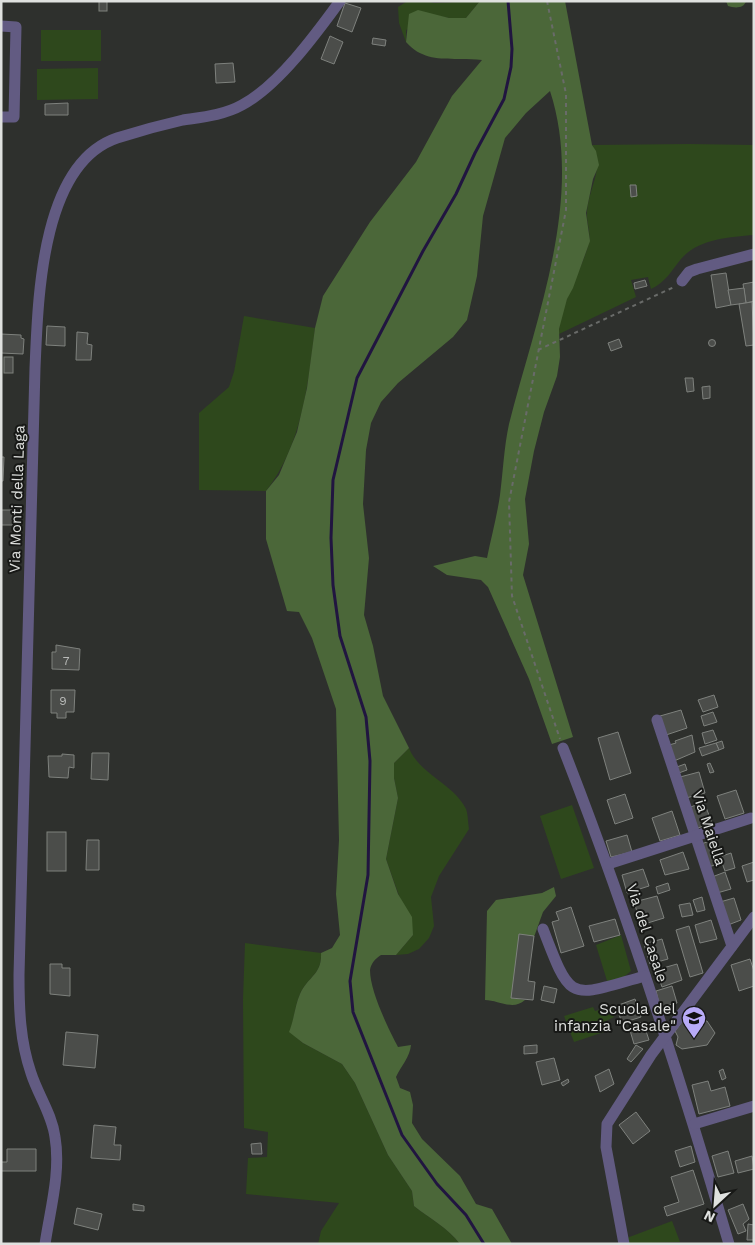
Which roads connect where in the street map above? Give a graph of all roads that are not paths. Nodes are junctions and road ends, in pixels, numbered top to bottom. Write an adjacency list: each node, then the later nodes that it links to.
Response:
1 (340, 1): 18 (street, Via Monti della Laga)
2 (1, 26): 3 (street)
3 (1, 117)
4 (754, 254): 5 (street)
5 (682, 281)
6 (657, 720): 9 (street, Via Maiella)
7 (563, 748): 10 (street, Via del Casale)
8 (751, 818): 9 (street)
9 (695, 835): 10 (street); 13 (street, Via Maiella)
10 (608, 864): 14 (street, Via del Casale)
11 (754, 917): 13 (street)
12 (543, 929): 14 (street)
13 (732, 946): 15 (street)
14 (645, 976): 15 (street, Via del Casale)
15 (665, 1036): 17 (street, Via del Casale); 19 (street)
16 (754, 1106): 17 (street)
17 (694, 1124): 20 (street, Via del Casale)
18 (46, 1244)
19 (624, 1244)
20 (730, 1244)

